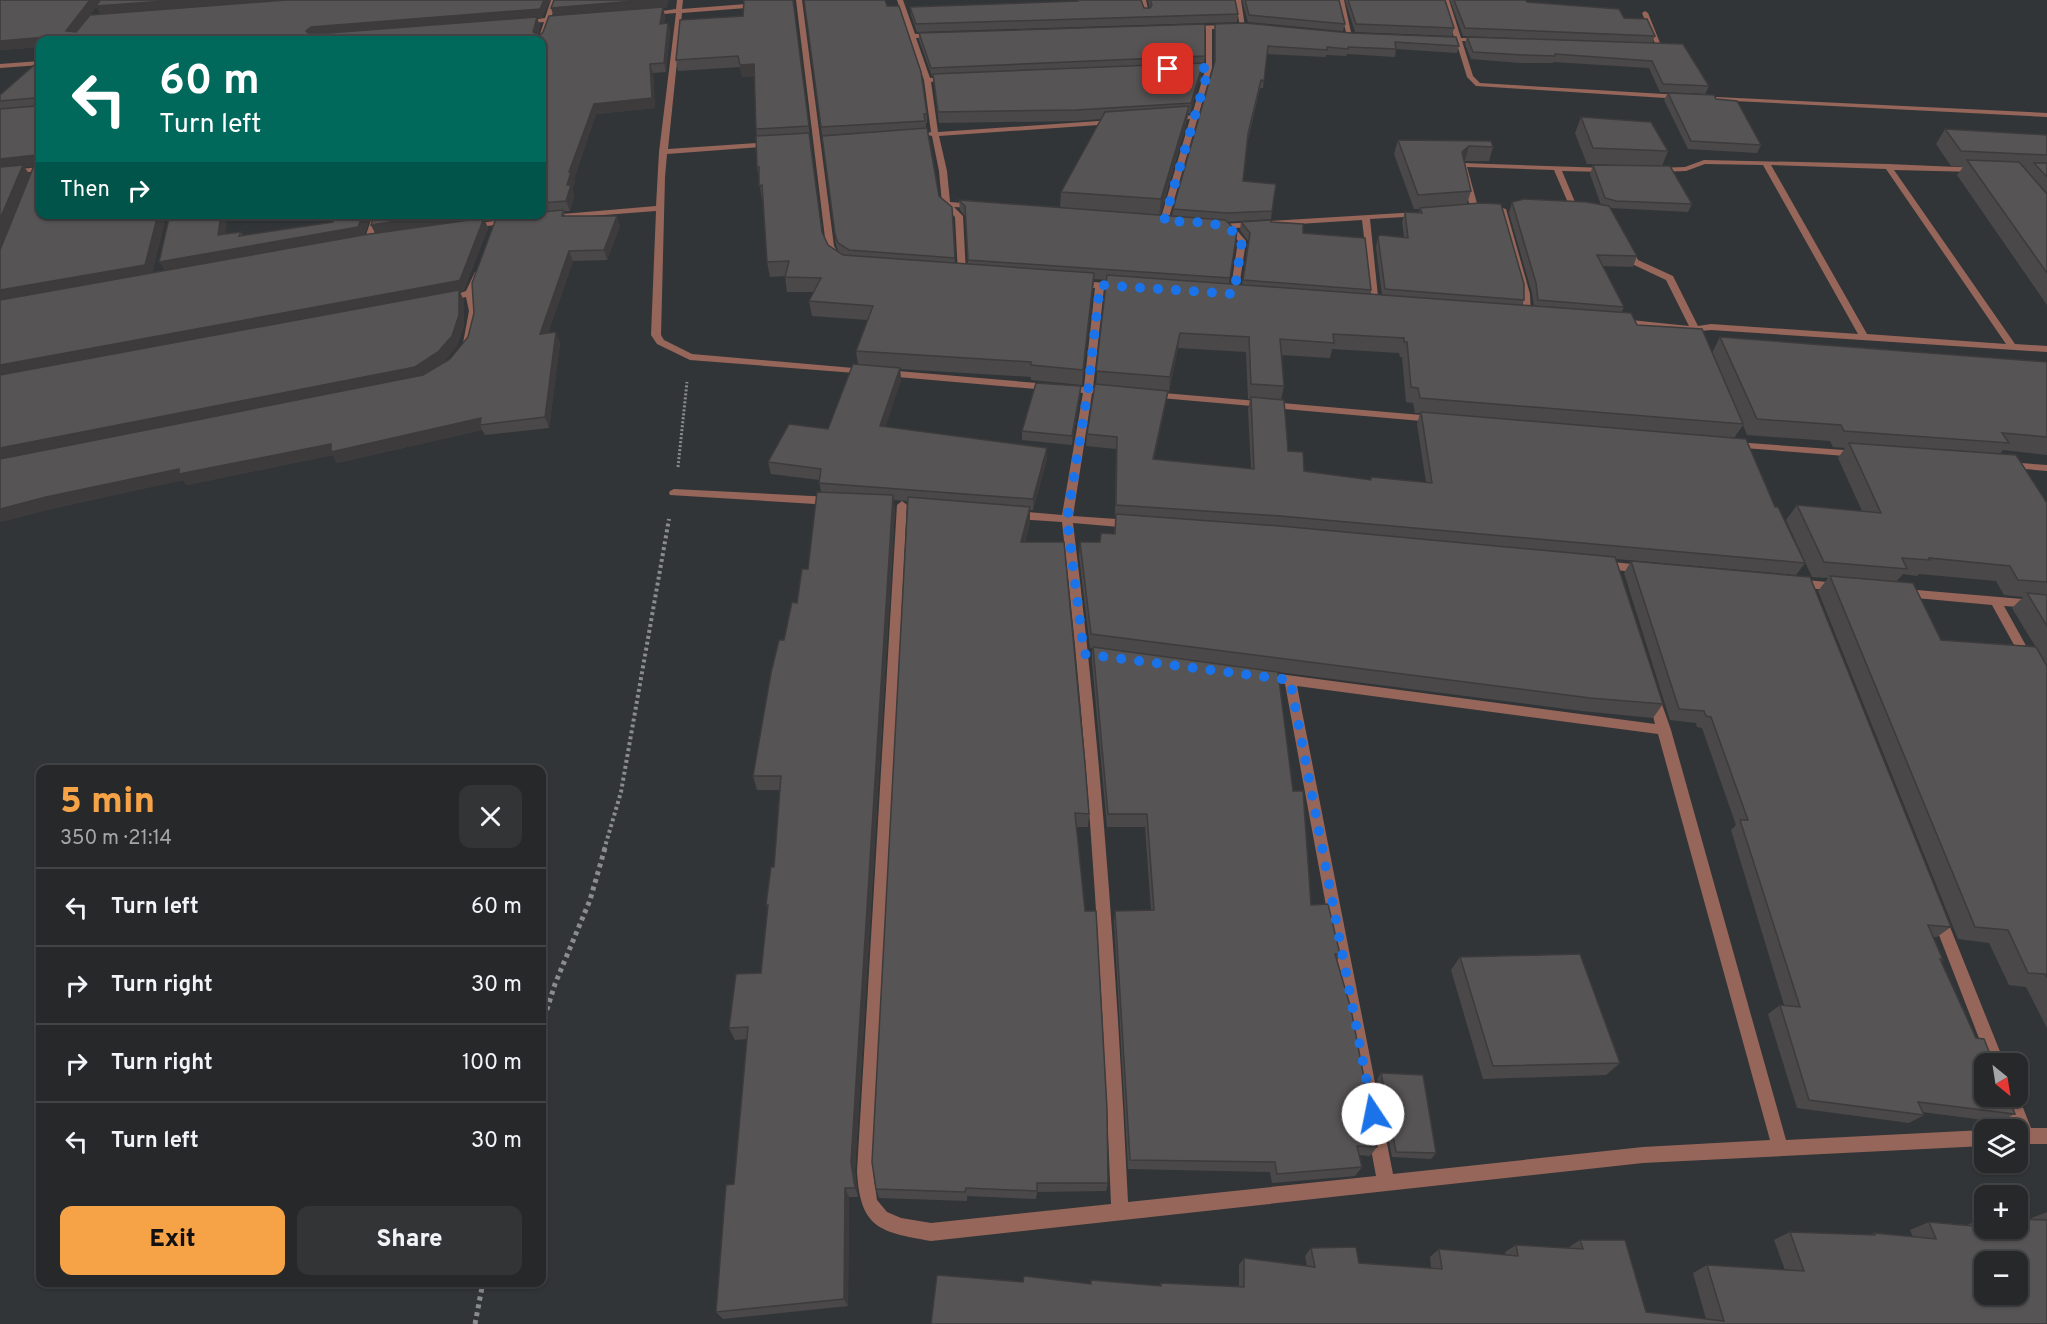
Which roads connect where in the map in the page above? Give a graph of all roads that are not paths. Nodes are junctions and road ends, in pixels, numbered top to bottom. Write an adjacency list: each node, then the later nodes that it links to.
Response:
1 (554, 0): 17 (street)
2 (680, 0): 12 (street)
3 (900, 0): 26 (street)
4 (1143, 0): 13 (street)
5 (1238, 0): 19 (street)
6 (1341, 0): 27 (street)
7 (1446, 0): 30 (street)
8 (799, 1): 9 (street); 10 (street); 48 (street)
9 (808, 1)
10 (789, 2)
11 (767, 4): 12 (street)
12 (680, 11): 14 (street); 51 (street)
13 (1147, 12)
14 (647, 13)
15 (1645, 13): 32 (street)
16 (570, 18): 17 (street)
17 (548, 20): 18 (street); 25 (street)
18 (513, 23)
19 (1243, 26): 21 (street); 22 (street)
20 (1182, 27): 22 (street)
21 (1253, 27)
22 (1209, 28): 36 (street)
23 (946, 35): 26 (street)
24 (1338, 35): 27 (street)
25 (542, 36)
26 (913, 36): 38 (street)
27 (1350, 36): 28 (street)
28 (1362, 36)
29 (1428, 39): 30 (street)
30 (1457, 39): 31 (street); 39 (street)
31 (1492, 41)
32 (1644, 48)
33 (36, 63): 34 (street)
34 (0, 66)
35 (1180, 68): 36 (street)
36 (1209, 68): 42 (street)
37 (956, 78): 38 (street)
38 (927, 80): 46 (street)
39 (1692, 98)
40 (1704, 99): 41 (street)
41 (2047, 115)
42 (1193, 117): 43 (street); 76 (street)
43 (1170, 119)
44 (1123, 122): 46 (street)
45 (921, 134): 46 (street)
46 (934, 134): 62 (street)
47 (827, 140): 48 (street)
48 (815, 141): 49 (street); 87 (street)
49 (804, 142)
50 (780, 144): 51 (street)
51 (663, 152): 66 (street)
52 (1766, 163): 53 (street); 57 (street); 105 (street)
53 (1888, 166): 58 (street); 106 (street)
54 (36, 169): 59 (street)
55 (1557, 169): 56 (street); 64 (street); 68 (street)
56 (1613, 170)
57 (1647, 170)
58 (1990, 171)
59 (0, 173)
60 (36, 174): 61 (street)
61 (32, 180)
62 (946, 204): 63 (street); 89 (street)
63 (981, 206)
64 (1474, 207): 67 (street); 69 (street)
65 (1513, 207): 102 (street)
66 (661, 208): 71 (street); 110 (street)
67 (1484, 208)
68 (1598, 211)
69 (1454, 212)
70 (1432, 213): 72 (street)
71 (546, 217)
72 (1366, 217): 80 (street); 100 (street)
73 (375, 219): 83 (street)
74 (516, 220): 78 (street)
75 (1153, 220): 76 (street)
76 (1164, 221): 77 (street)
77 (1175, 222)
78 (496, 223): 81 (street)
79 (1216, 225): 80 (street)
80 (1227, 226): 96 (street)
81 (458, 227)
82 (380, 239): 83 (street)
83 (368, 241): 84 (street)
84 (358, 242)
85 (1625, 243): 104 (street)
86 (482, 262): 94 (street)
87 (848, 266)
88 (950, 274): 89 (street)
89 (962, 274): 90 (street)
90 (973, 275)
91 (1066, 283): 92 (street)
92 (1100, 285): 93 (street); 110 (street)
93 (1134, 288)
94 (470, 293): 98 (street); 109 (street)
95 (1222, 293): 96 (street)
96 (1234, 294): 97 (street)
97 (1245, 295)
98 (442, 300)
99 (1364, 303): 100 (street)
100 (1376, 304): 101 (street)
101 (1388, 305)
102 (1540, 315)
103 (1611, 321): 104 (street)
104 (1695, 328): 105 (street); 107 (street)
105 (1864, 337): 106 (street)
106 (2012, 346): 108 (street)
107 (1702, 347)
108 (2047, 348)
109 (461, 354)
110 (1088, 390): 111 (street); 124 (street)
111 (1124, 393)
112 (1136, 394): 113 (street)
113 (1446, 420)
114 (1739, 435): 116 (street)
115 (1720, 444): 116 (street)
116 (1746, 451): 117 (street)
117 (1872, 455)
118 (2000, 465): 119 (street)
119 (2047, 468)
120 (674, 493): 121 (street)
121 (845, 502)
122 (902, 505): 145 (street)
123 (1008, 514): 124 (street)
124 (1067, 519): 125 (street); 145 (street)
125 (1149, 525)
126 (1591, 564): 127 (street)
127 (1660, 570)
128 (1785, 582): 129 (street)
129 (1855, 588)
130 (1890, 591): 131 (street)
131 (1996, 601): 132 (street); 133 (street)
132 (2047, 605)
133 (2036, 674)
134 (1256, 676): 135 (street)
135 (1290, 680): 137 (street); 144 (street)
136 (1651, 686): 137 (street)
137 (1665, 730): 143 (street)
138 (1936, 909): 139 (street)
139 (1993, 1053)
140 (2028, 1136): 141 (street)
141 (2047, 1136)
142 (1974, 1138): 143 (street)
143 (1780, 1148): 144 (street)
144 (1386, 1183): 145 (street)
145 (1120, 1211)

